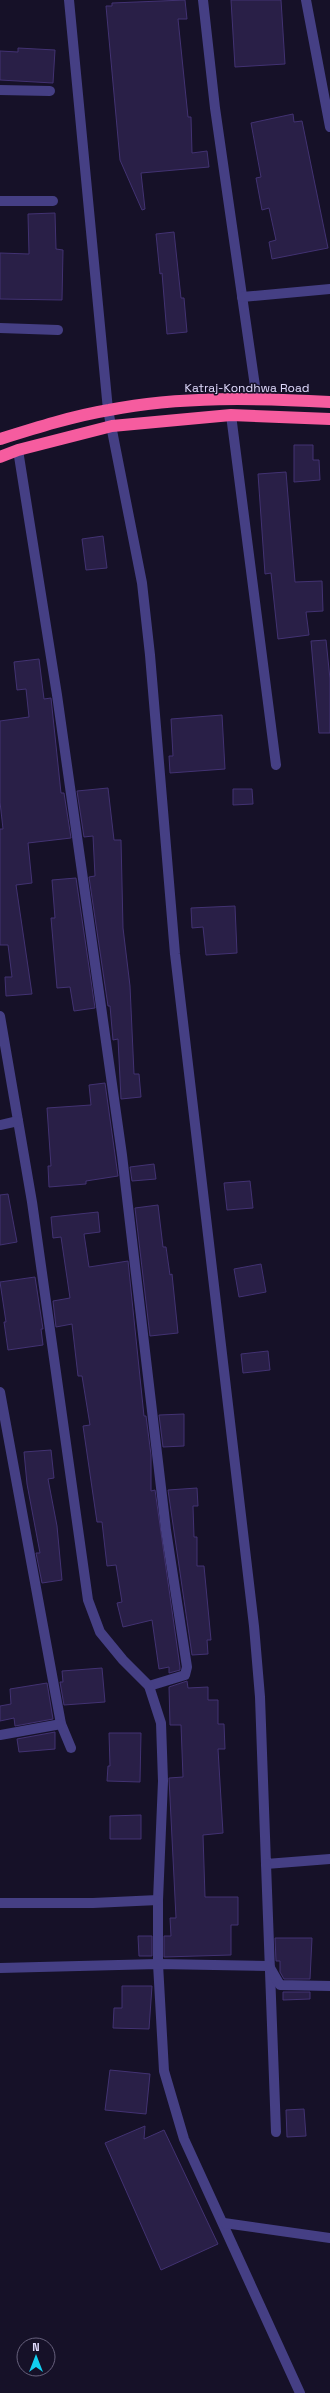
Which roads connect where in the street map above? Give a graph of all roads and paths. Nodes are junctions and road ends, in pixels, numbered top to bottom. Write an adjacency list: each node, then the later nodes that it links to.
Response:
1 (69, 0): 16 (street)
2 (203, 0): 11 (street)
3 (306, 0): 5 (street)
4 (0, 90): 6 (street)
5 (326, 91): 7 (street)
6 (50, 92)
7 (330, 127)
8 (0, 201): 9 (street)
9 (53, 201)
10 (330, 290): 11 (street)
11 (242, 297): 14 (street)
12 (0, 328): 13 (street)
13 (58, 330)
14 (257, 400): 15 (highway, Katraj-Kondhwa Road); 16 (highway, Katraj-Kondhwa Road)
15 (330, 402)
16 (108, 410): 19 (street); 20 (highway, Katraj-Kondhwa Road)
17 (231, 415): 18 (highway); 19 (highway); 23 (street)
18 (330, 419)
19 (112, 426): 21 (highway); 33 (street)
20 (0, 439)
21 (18, 450): 22 (highway); 28 (street)
22 (0, 457)
23 (276, 765)
24 (0, 1016): 25 (street)
25 (18, 1121): 26 (street); 28 (street)
26 (0, 1125)
27 (0, 1392): 29 (street)
28 (149, 1686): 34 (street)
29 (61, 1724): 30 (street); 31 (street)
30 (0, 1735)
31 (71, 1748)
32 (330, 1859): 33 (street)
33 (266, 1864): 37 (street)
34 (158, 1900): 35 (street); 36 (street)
35 (0, 1903)
36 (158, 1964): 37 (street); 38 (street); 41 (street)
37 (269, 1966): 39 (street); 40 (street)
38 (0, 1968)
39 (330, 1986)
40 (276, 2132)
41 (224, 2224): 42 (street); 43 (street)
42 (330, 2238)
43 (300, 2393)

